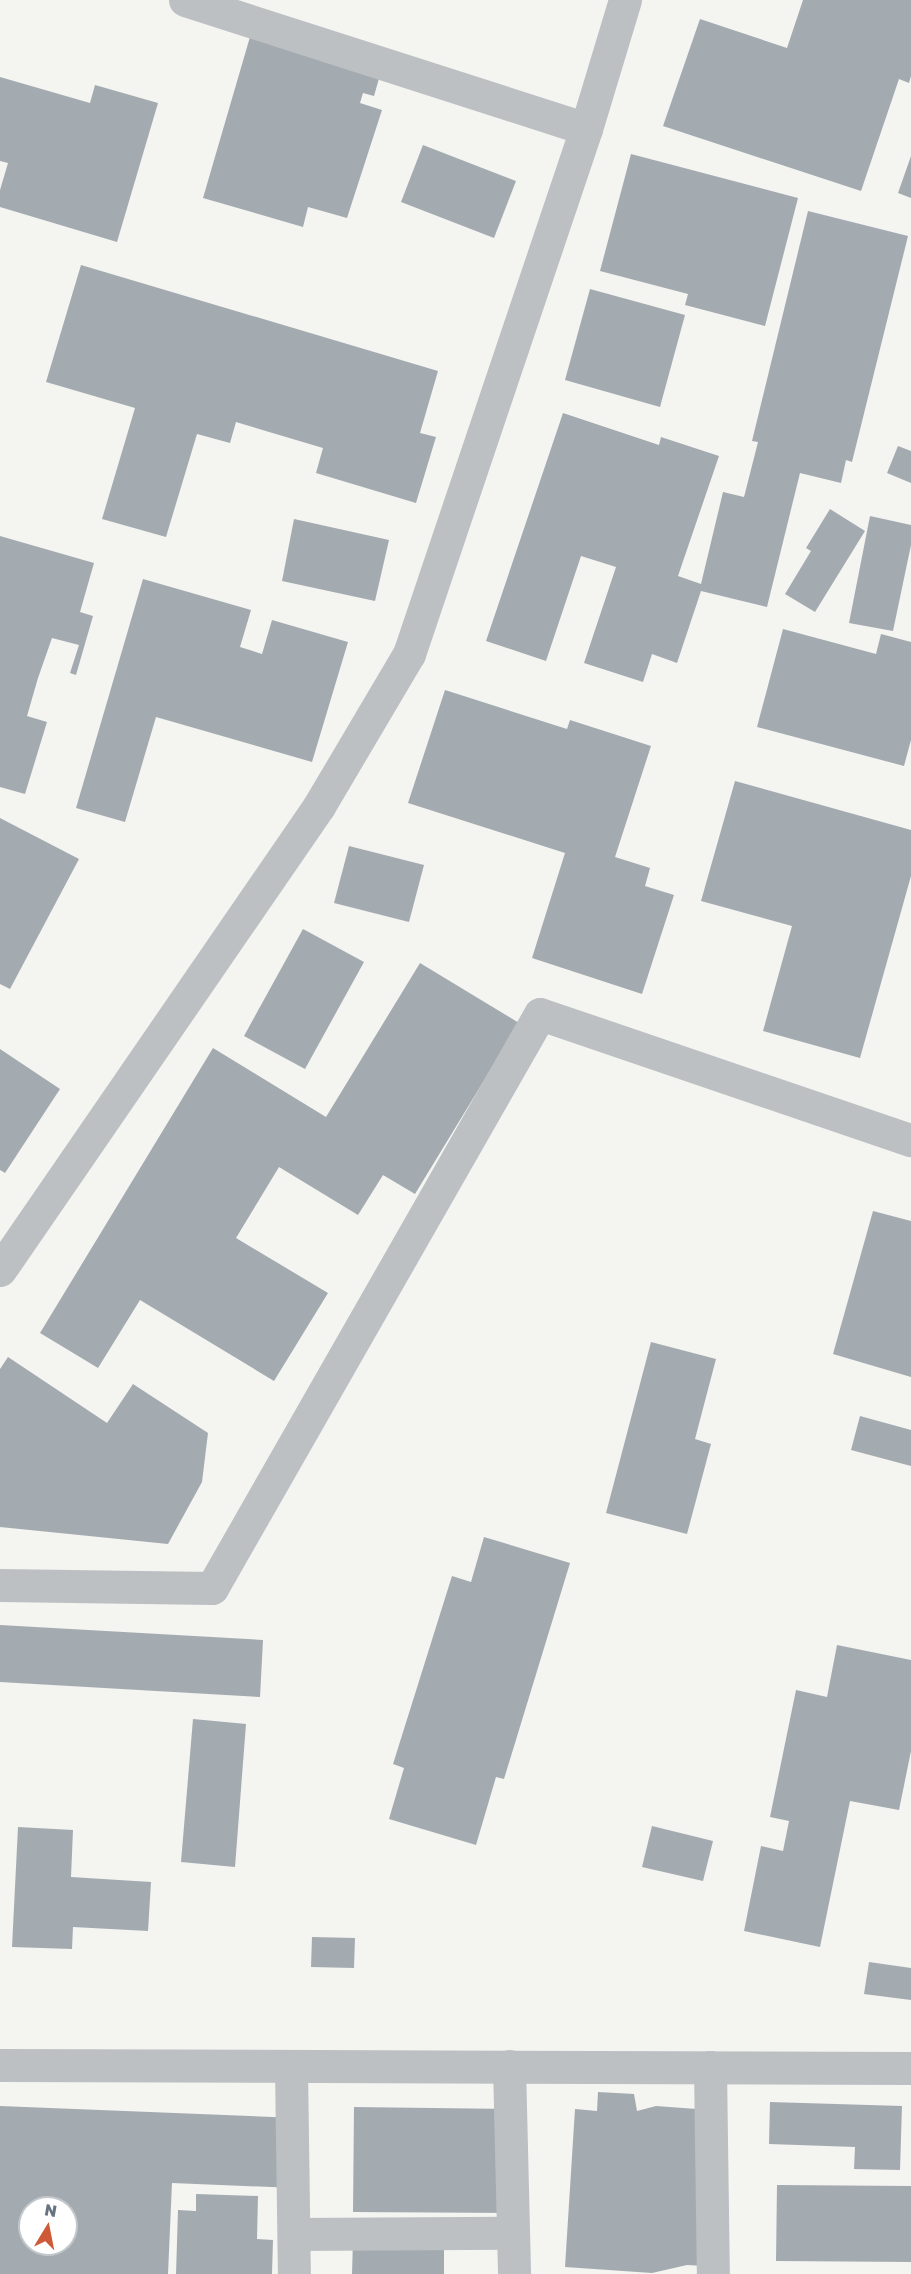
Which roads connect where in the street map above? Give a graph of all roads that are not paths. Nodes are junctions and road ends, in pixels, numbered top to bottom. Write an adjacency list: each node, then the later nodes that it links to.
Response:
1 (185, 0): 3 (street)
2 (625, 0): 3 (street)
3 (586, 129): 5 (street)
4 (911, 1140): 6 (street)
5 (0, 1270)
6 (0, 1585)
7 (0, 2065): 8 (street)
8 (291, 2066): 9 (street); 13 (street)
9 (509, 2066): 10 (street); 12 (street)
10 (710, 2067): 11 (street); 16 (street)
11 (911, 2068)
12 (513, 2233): 13 (street); 15 (street)
13 (294, 2234): 14 (street)
14 (294, 2274)
15 (514, 2274)
16 (713, 2274)

